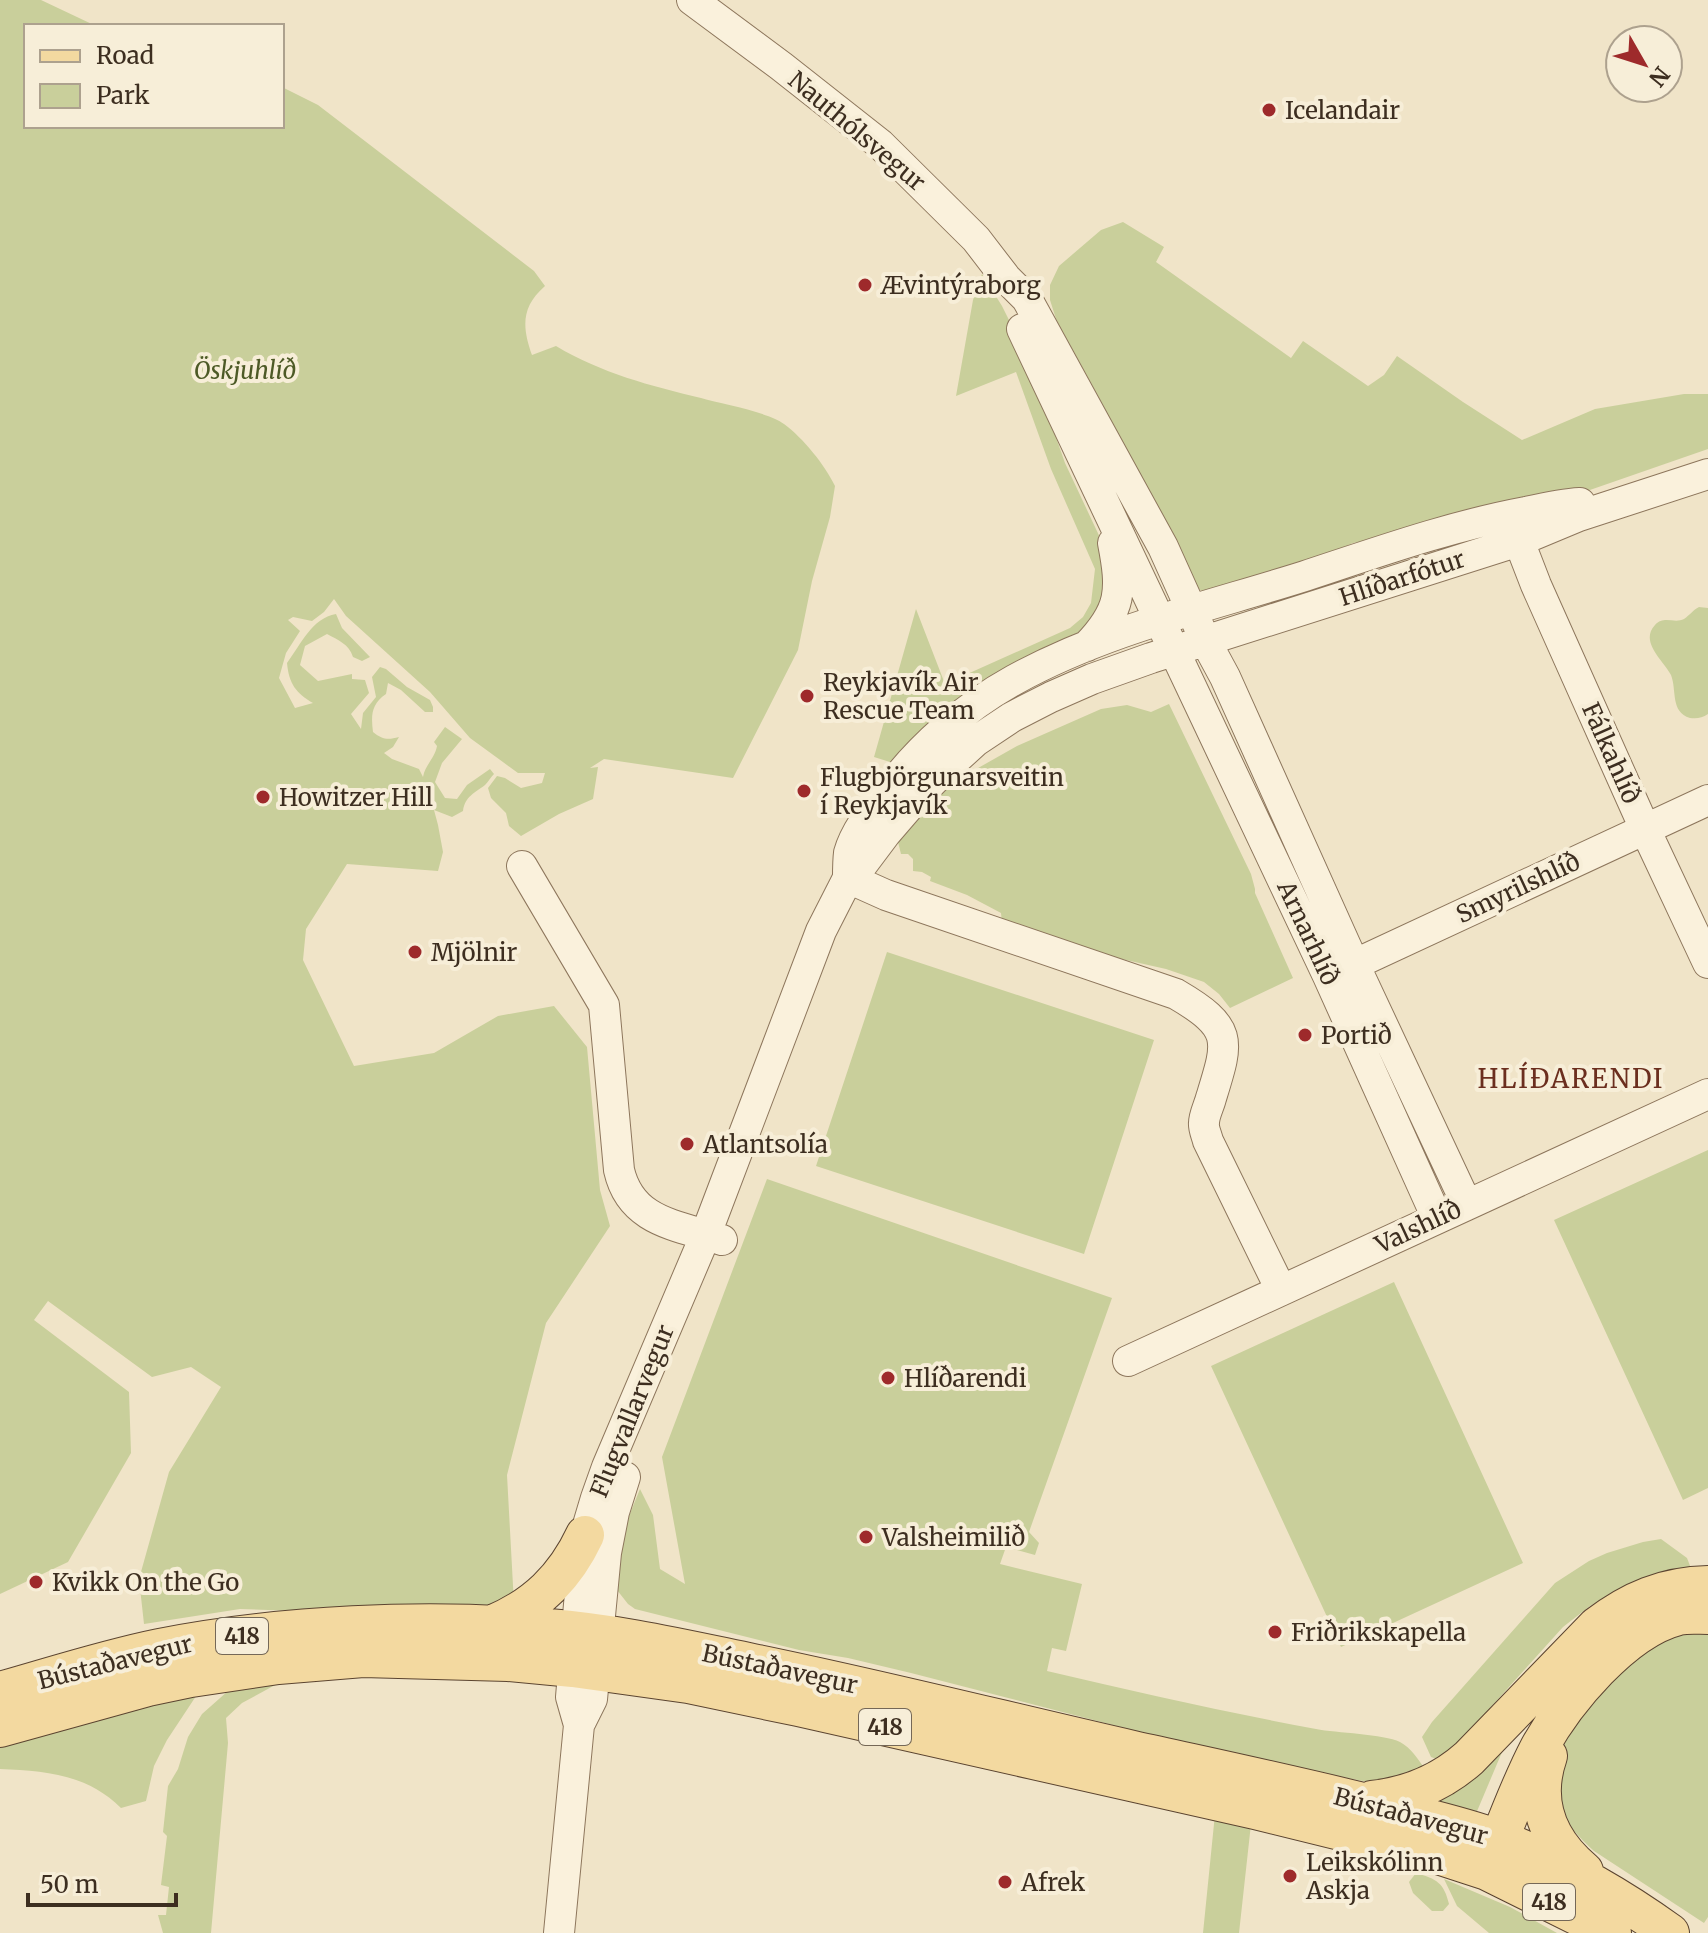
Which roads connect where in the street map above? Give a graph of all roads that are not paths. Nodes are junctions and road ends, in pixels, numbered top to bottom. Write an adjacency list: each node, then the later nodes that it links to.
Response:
1 (692, 0): 2 (street, Nauthólsvegur)
2 (1006, 278): 5 (street, Nauthólsvegur); 7 (street, Nauthólsvegur)
3 (1708, 474): 4 (street, Hlíðarfótur)
4 (1627, 499): 6 (street, Hlíðarfótur); 7 (street, Hlíðarfótur)
5 (1105, 503): 8 (street, Nauthólsvegur); 10 (street)
6 (1519, 541): 9 (street, Hlíðarfótur); 13 (street, Fálkahlíð)
7 (1192, 611): 8 (street, Flugvallarvegur); 9 (street, Nauthólsvegur)
8 (1160, 621): 10 (street, Flugvallarvegur); 11 (street, Nauthólsvegur)
9 (1205, 640): 11 (street, Hlíðarfótur); 17 (street, Arnarhlíð)
10 (1087, 646): 15 (street, Flugvallarvegur)
11 (1174, 650): 15 (street, Flugvallarvegur); 17 (street, Arnarhlíð)
12 (1708, 800): 13 (street, Smyrilshlíð)
13 (1645, 829): 16 (street, Fálkahlíð); 17 (street, Smyrilshlíð)
14 (522, 866): 21 (street)
15 (848, 878): 21 (street, Flugvallarvegur); 22 (street)
16 (1708, 963)
17 (1341, 970): 19 (street, Arnarhlíð); 20 (street, Arnarhlíð)
18 (1708, 1094): 19 (street, Valshlíð)
19 (1467, 1205): 20 (street, Valshlíð)
20 (1437, 1218): 22 (street, Valshlíð)
21 (714, 1237): 24 (street, Flugvallarvegur); 28 (street, Flugvallarvegur)
22 (1281, 1290): 23 (street, Valshlíð)
23 (1128, 1361)
24 (585, 1535): 27 (main road); 28 (street, Flugvallarvegur)
25 (1708, 1585): 29 (main road)
26 (1708, 1615): 31 (main road)
27 (491, 1625): 28 (main road, Bústaðavegur / 418); 30 (main road, Bústaðavegur / 418)
28 (586, 1651): 32 (main road, Bústaðavegur / 418); 33 (main road, Bústaðavegur / 418); 34 (main road, Bústaðavegur / 418); 37 (street, Flugvallarvegur)
29 (1555, 1669): 33 (main road); 34 (main road)
30 (0, 1691)
31 (1569, 1704): 34 (main road); 35 (main road)
32 (0, 1728)
33 (1359, 1801): 34 (main road, Bústaðavegur / 418)
34 (1482, 1851): 35 (main road, Bústaðavegur / 418); 38 (main road, Bústaðavegur / 418)
35 (1615, 1895): 36 (main road, Bústaðavegur / 418)
36 (1661, 1926)
37 (559, 1933)
38 (1612, 1933)

